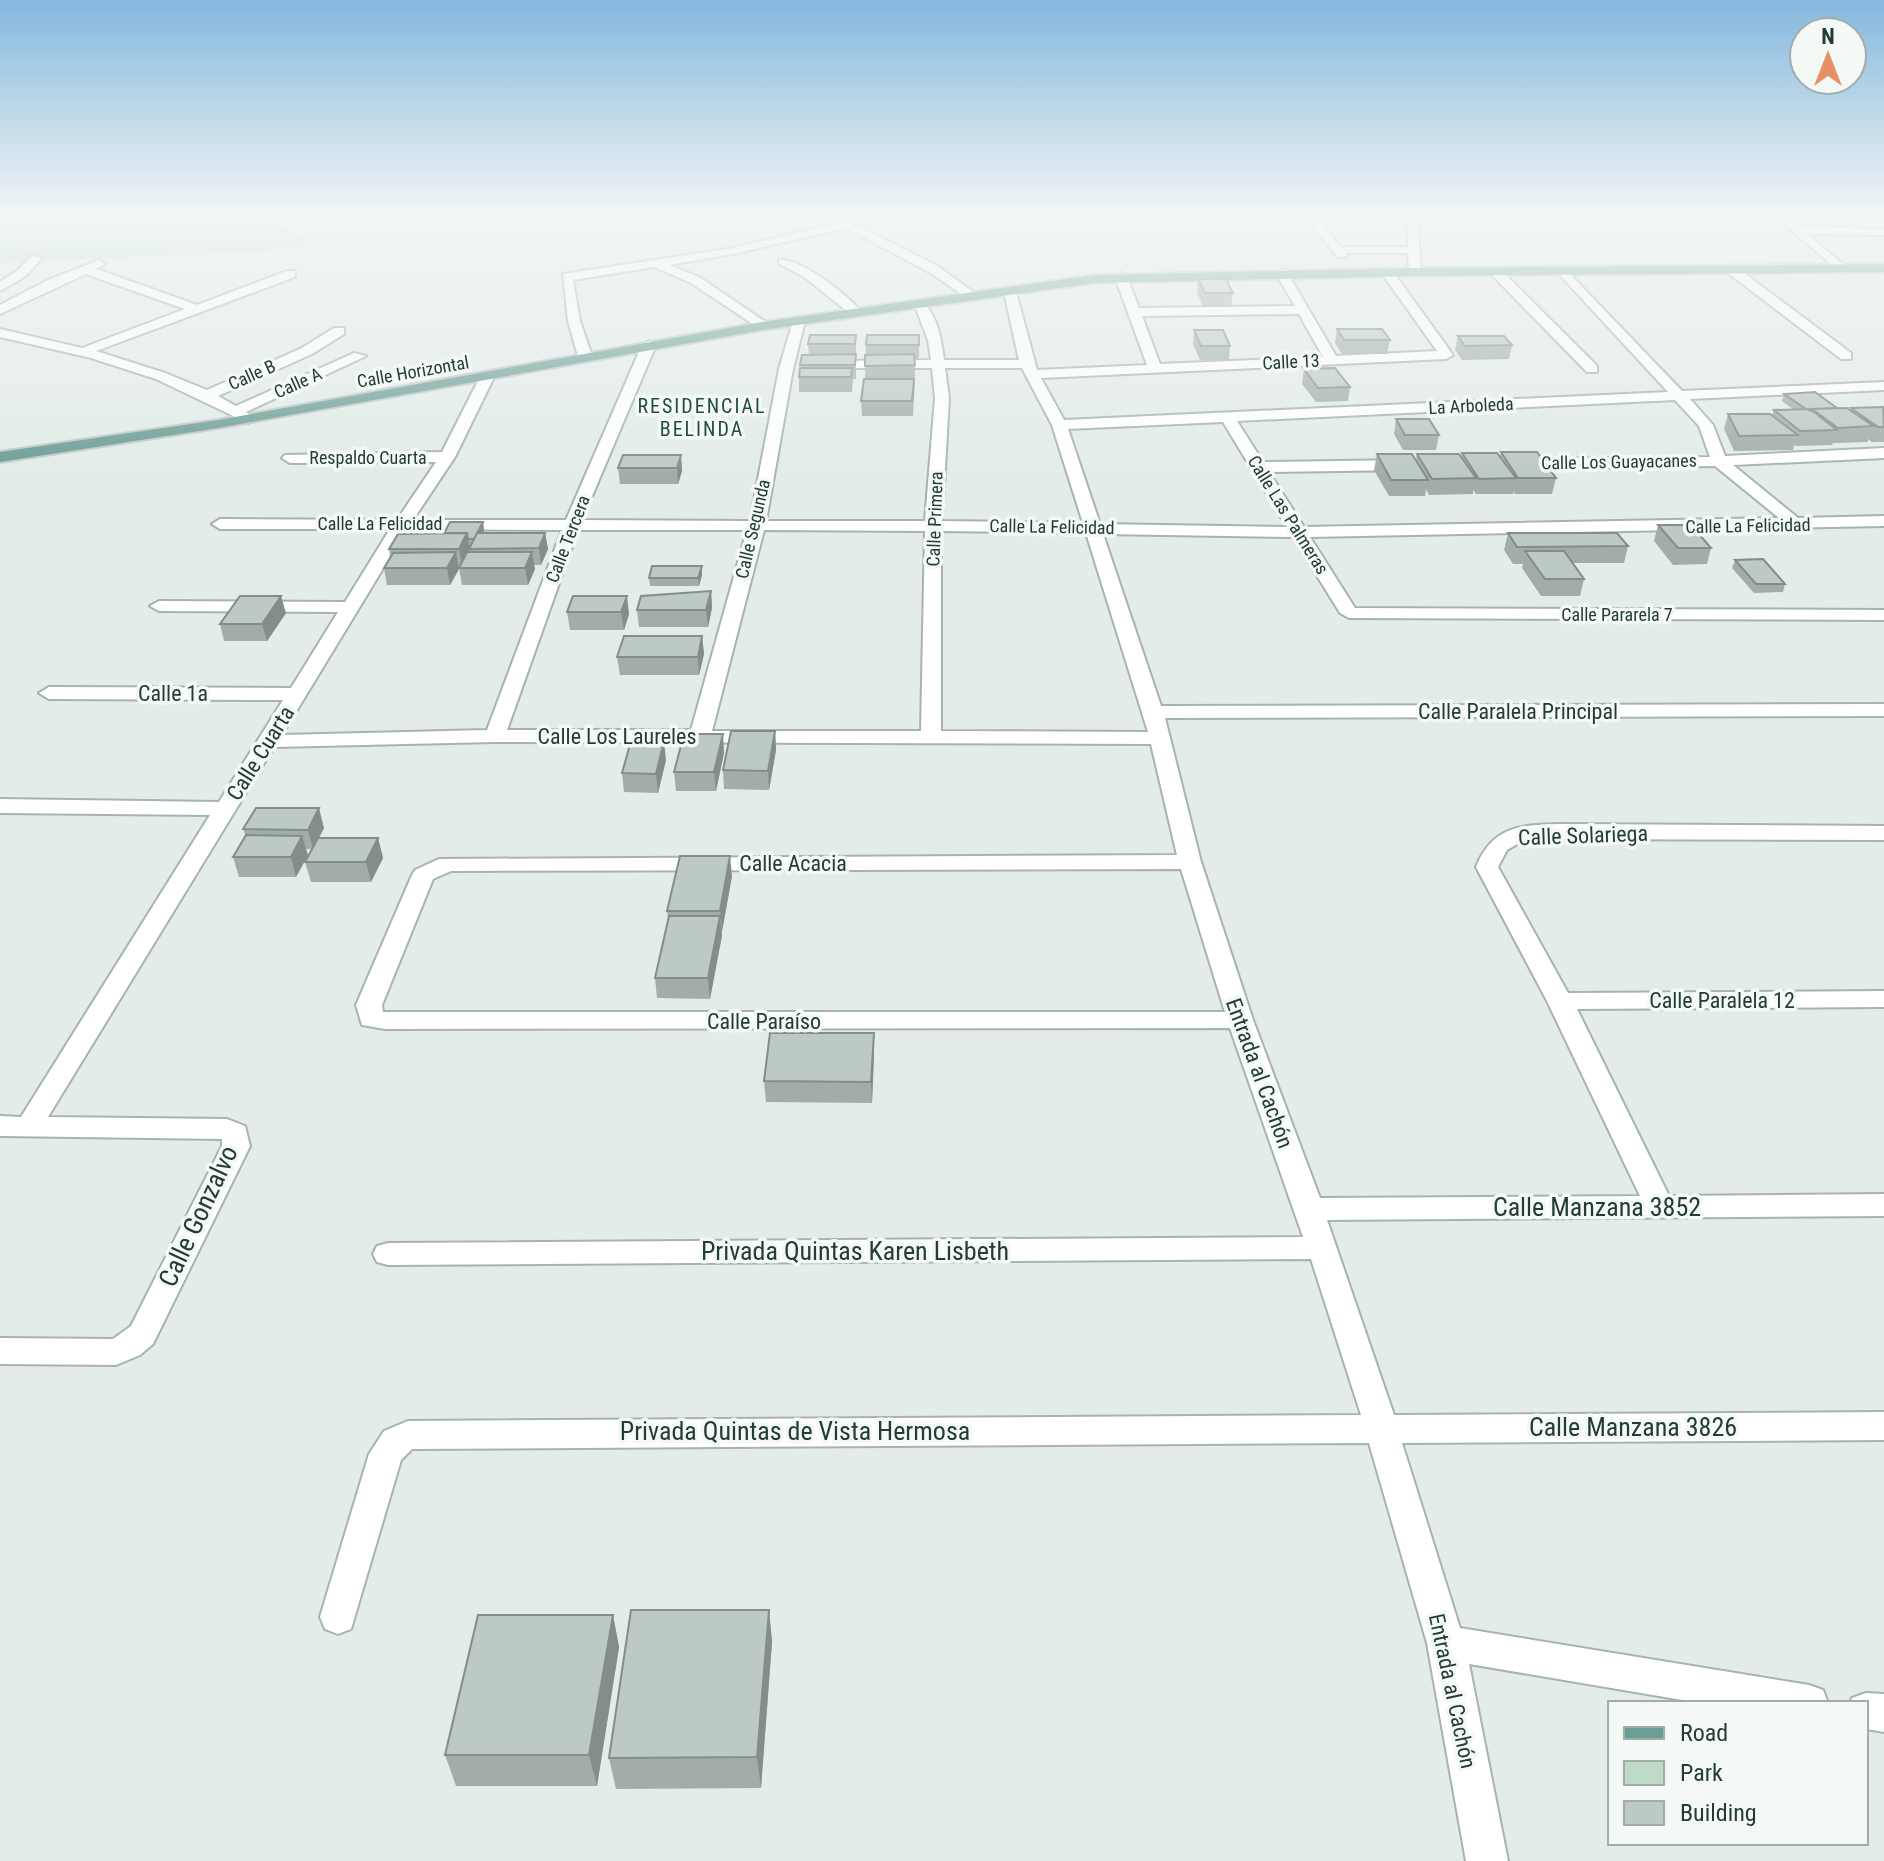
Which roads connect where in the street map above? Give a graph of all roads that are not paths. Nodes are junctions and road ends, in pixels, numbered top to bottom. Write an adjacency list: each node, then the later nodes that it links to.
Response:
1 (180, 303): 15 (street)
2 (214, 303): 15 (street)
3 (571, 303): 28 (street)
4 (728, 303): 20 (street)
5 (844, 303): 18 (street)
6 (940, 303): 14 (main road, Calle Horizontal)
7 (1013, 303): 33 (street, Entrada al Cachón)
8 (1131, 303): 17 (street)
9 (1298, 303): 16 (street)
10 (1409, 303): 30 (street, Calle 13)
11 (1527, 303): 35 (street)
12 (1593, 303): 39 (street)
13 (1776, 303): 29 (street)
14 (921, 306): 18 (main road, Calle Horizontal); 32 (street, Calle Primera)
15 (197, 309): 26 (street)
16 (1302, 310): 17 (street); 30 (street)
17 (1134, 312): 34 (street)
18 (857, 313): 19 (main road, Calle Horizontal)
19 (799, 321): 20 (main road, Calle Horizontal); 31 (street, Calle Segunda)
20 (762, 326): 25 (main road, Calle Horizontal)
21 (339, 331): 38 (street, Calle B)
22 (0, 333): 23 (street)
23 (46, 342): 24 (street); 26 (street)
24 (0, 345)
25 (649, 345): 28 (main road, Calle Horizontal); 54 (street, Calle Tercera)
26 (85, 351): 38 (street)
27 (359, 356): 40 (street, Calle A)
28 (585, 356): 36 (main road, Calle Horizontal)
29 (1846, 356)
30 (1332, 360): 34 (street, Calle 13)
31 (803, 363): 32 (street, Calle 13); 55 (street, Calle Segunda)
32 (938, 364): 33 (street, Calle 13); 57 (street, Calle Primera)
33 (1031, 369): 34 (street, Calle 13); 42 (street, Entrada al Cachón)
34 (1155, 369)
35 (1592, 369)
36 (487, 377): 40 (main road, Calle Horizontal); 45 (street, Calle Cuarta)
37 (1884, 386): 39 (street, La Arboleda)
38 (206, 396): 40 (street)
39 (1680, 396): 41 (street, La Arboleda); 47 (street)
40 (242, 415): 44 (main road, Calle Horizontal)
41 (1227, 417): 42 (street, La Arboleda); 50 (street, Calle Las Palmeras)
42 (1059, 425): 58 (street, Entrada al Cachón)
43 (1884, 453): 47 (street, Calle Los Guayacanes)
44 (0, 457)
45 (447, 457): 46 (street, Respaldo Cuarta); 53 (street, Calle Cuarta)
46 (290, 458)
47 (1719, 461): 48 (street, Calle Los Guayacanes); 56 (street)
48 (1497, 464)
49 (1417, 465): 50 (street)
50 (1259, 467): 59 (street, Calle Las Palmeras)
51 (1884, 521): 56 (street, Calle La Felicidad)
52 (220, 524): 53 (street, Calle La Felicidad)
53 (402, 524): 54 (street, Calle La Felicidad); 61 (street, Calle Cuarta)
54 (572, 525): 55 (street, Calle La Felicidad); 68 (street, Calle Tercera)
55 (757, 525): 57 (street, Calle La Felicidad); 69 (street, Calle Segunda)
56 (1797, 525): 59 (street, Calle La Felicidad)
57 (933, 526): 58 (street, Calle La Felicidad); 70 (street, Calle Primera)
58 (1094, 527): 59 (street, Calle La Felicidad); 67 (street, Entrada al Cachón)
59 (1299, 532): 62 (street, Calle Las Palmeras)
60 (159, 606): 61 (street)
61 (351, 607): 65 (street, Calle Cuarta)
62 (1349, 613): 63 (street, Calle Pararela 7)
63 (1884, 615)
64 (49, 693): 65 (street, Calle 1a)
65 (298, 694): 71 (street, Calle Cuarta)
66 (1884, 710): 67 (street, Calle Paralela Principal)
67 (1155, 725): 70 (street, Calle Los Laureles); 75 (street, Entrada al Cachón)
68 (495, 736): 69 (street, Calle Los Laureles); 71 (street, Calle Los Laureles)
69 (700, 736): 70 (street, Calle Los Laureles)
70 (931, 736)
71 (269, 741): 73 (street, Calle Cuarta)
72 (0, 806): 73 (street)
73 (225, 809): 80 (street, Calle Cuarta)
74 (1884, 833): 78 (street, Calle Solariega)
75 (1190, 862): 76 (street, Calle Acacia); 79 (street, Entrada al Cachón)
76 (396, 941): 79 (street, Calle Paraíso)
77 (1884, 999): 78 (street, Calle Paralela 12)
78 (1560, 1001): 82 (street, Calle Solariega)
79 (1240, 1020): 83 (street, Entrada al Cachón)
80 (15, 1126): 86 (street, Calle Gonzalvo)
81 (1884, 1205): 82 (street, Calle Manzana 3852)
82 (1659, 1206): 83 (street, Calle Manzana 3852)
83 (1309, 1209): 84 (street, Entrada al Cachón)
84 (1322, 1248): 85 (street, Privada Quintas Karen Lisbeth); 88 (street, Entrada al Cachón)
85 (388, 1254)
86 (0, 1351)
87 (1884, 1426): 88 (street, Calle Manzana 3826)
88 (1381, 1427): 89 (street, Privada Quintas de Vista Hermosa); 90 (street, Entrada al Cachón)
89 (338, 1617)
90 (1446, 1643): 91 (street); 92 (street, Entrada al Cachón)
91 (1797, 1701)
92 (1487, 1861)

